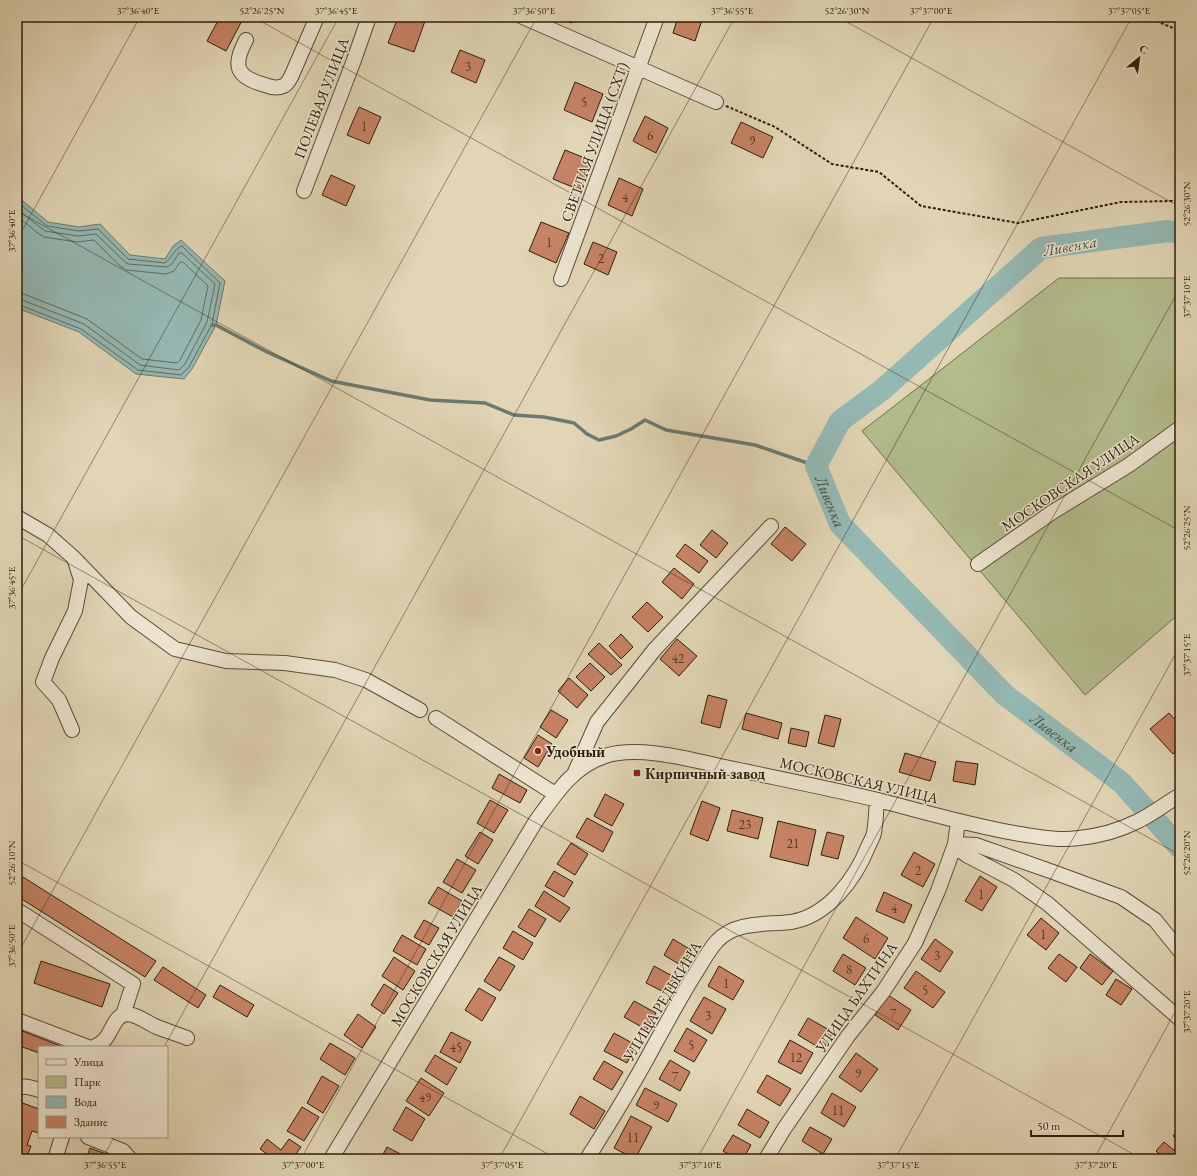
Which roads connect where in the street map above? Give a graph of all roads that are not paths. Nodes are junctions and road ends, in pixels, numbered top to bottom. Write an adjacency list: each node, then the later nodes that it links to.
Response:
1 (316, 17): 5 (street)
2 (369, 17): 8 (street, ПОЛЕВАЯ УЛИЦА)
3 (523, 17): 6 (street)
4 (657, 17): 6 (street, СВЕТЛАЯ УЛИЦА (СХТ))
5 (246, 40)
6 (639, 68): 7 (street); 9 (street, СВЕТЛАЯ УЛИЦА (СХТ))
7 (716, 102)
8 (304, 191)
9 (561, 279)
10 (1180, 428): 14 (street, МОСКОВСКАЯ УЛИЦА)
11 (17, 517): 13 (street)
12 (771, 526): 18 (street, МОСКОВСКАЯ УЛИЦА)
13 (74, 558): 15 (street); 17 (street)
14 (978, 564)
15 (420, 710)
16 (436, 718): 19 (street)
17 (72, 730)
18 (575, 772): 19 (street, МОСКОВСКАЯ УЛИЦА); 21 (street, МОСКОВСКАЯ УЛИЦА)
19 (555, 794): 38 (street, МОСКОВСКАЯ УЛИЦА)
20 (1180, 795): 22 (street, МОСКОВСКАЯ УЛИЦА)
21 (877, 800): 22 (street, МОСКОВСКАЯ УЛИЦА); 39 (street, УЛИЦА РЕДЬКИНА)
22 (958, 821): 23 (street, УЛИЦА БАХТИНА)
23 (955, 844): 25 (street); 27 (street); 40 (street, УЛИЦА БАХТИНА)
24 (17, 910): 26 (street)
25 (1180, 951)
26 (123, 1015): 29 (street); 31 (street)
27 (1180, 1019)
28 (17, 1020): 30 (street)
29 (187, 1038)
30 (85, 1046)
31 (96, 1046)
32 (20, 1084): 33 (street)
33 (38, 1090)
34 (62, 1138): 36 (street)
35 (90, 1138): 37 (street)
36 (55, 1159)
37 (130, 1159)
38 (331, 1159)
39 (587, 1159)
40 (766, 1159)

